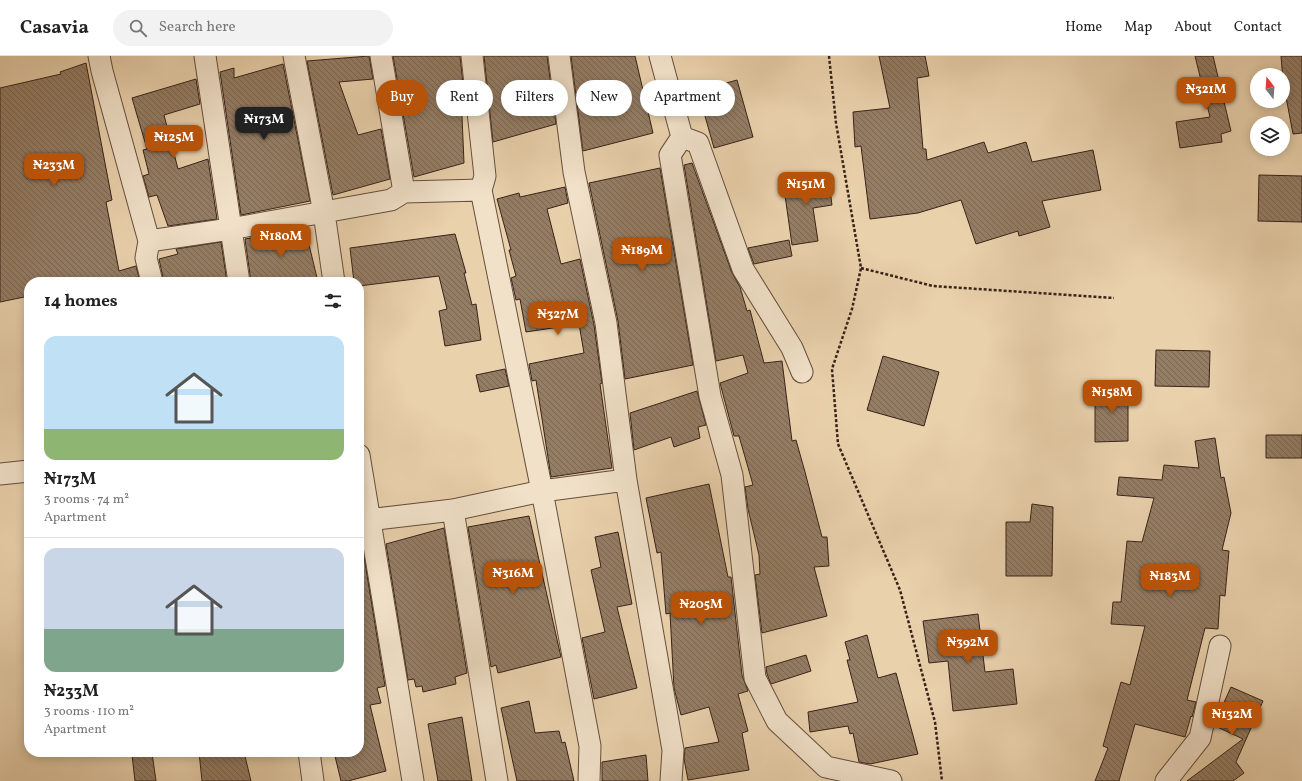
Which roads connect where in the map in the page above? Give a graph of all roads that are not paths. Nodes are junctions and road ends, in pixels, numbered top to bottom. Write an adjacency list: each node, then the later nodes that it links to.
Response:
1 (99, 56): 13 (street)
2 (206, 56): 12 (street)
3 (294, 56): 11 (street)
4 (381, 56): 10 (street)
5 (472, 56): 9 (street)
6 (559, 56): 20 (street)
7 (660, 56): 8 (street)
8 (682, 137): 17 (street); 31 (street)
9 (481, 190): 10 (street); 21 (street)
10 (404, 192): 11 (street)
11 (324, 213): 12 (street); 16 (street)
12 (230, 229): 13 (street); 15 (street)
13 (149, 241): 14 (street)
14 (151, 277)
15 (238, 277)
16 (333, 277)
17 (802, 372)
18 (24, 472): 19 (street)
19 (0, 474)
20 (626, 480): 21 (street); 30 (street)
21 (542, 491): 22 (street); 29 (street)
22 (453, 510): 23 (street); 28 (street)
23 (364, 520): 27 (street)
24 (1220, 646): 32 (street)
25 (310, 757): 26 (street)
26 (313, 781)
27 (413, 781)
28 (497, 781)
29 (589, 781)
30 (671, 781)
31 (891, 781)
32 (1166, 781)

